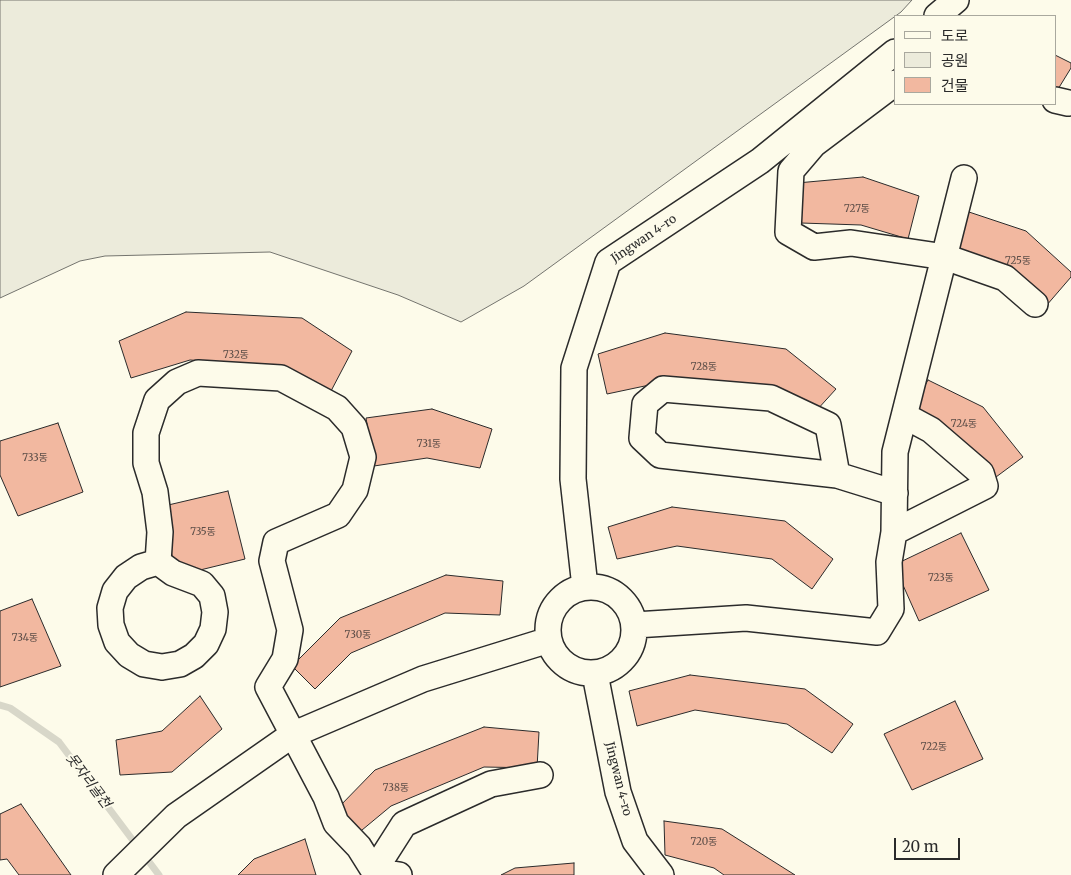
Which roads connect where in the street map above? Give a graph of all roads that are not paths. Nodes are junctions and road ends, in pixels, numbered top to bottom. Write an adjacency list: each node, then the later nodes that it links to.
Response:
1 (956, 0): 2 (street)
2 (938, 15)
3 (894, 53): 13 (street, Jingwan 4-ro)
4 (894, 84): 6 (street)
5 (964, 178): 6 (street)
6 (945, 256): 7 (street); 8 (street)
7 (1035, 304)
8 (905, 416): 10 (street); 11 (street)
9 (837, 475): 9 (street); 10 (street)
10 (895, 493): 11 (street)
11 (894, 532): 14 (street)
12 (158, 562): 12 (street); 17 (street)
13 (585, 587): 14 (street); 15 (street)
14 (635, 625): 16 (street)
15 (549, 640): 16 (street); 17 (street)
16 (595, 674): 22 (street, Jingwan 4-ro)
17 (292, 735): 19 (street); 20 (street)
18 (540, 775): 20 (street)
19 (122, 869)
20 (374, 871): 21 (street)
21 (399, 875)
22 (661, 875)

